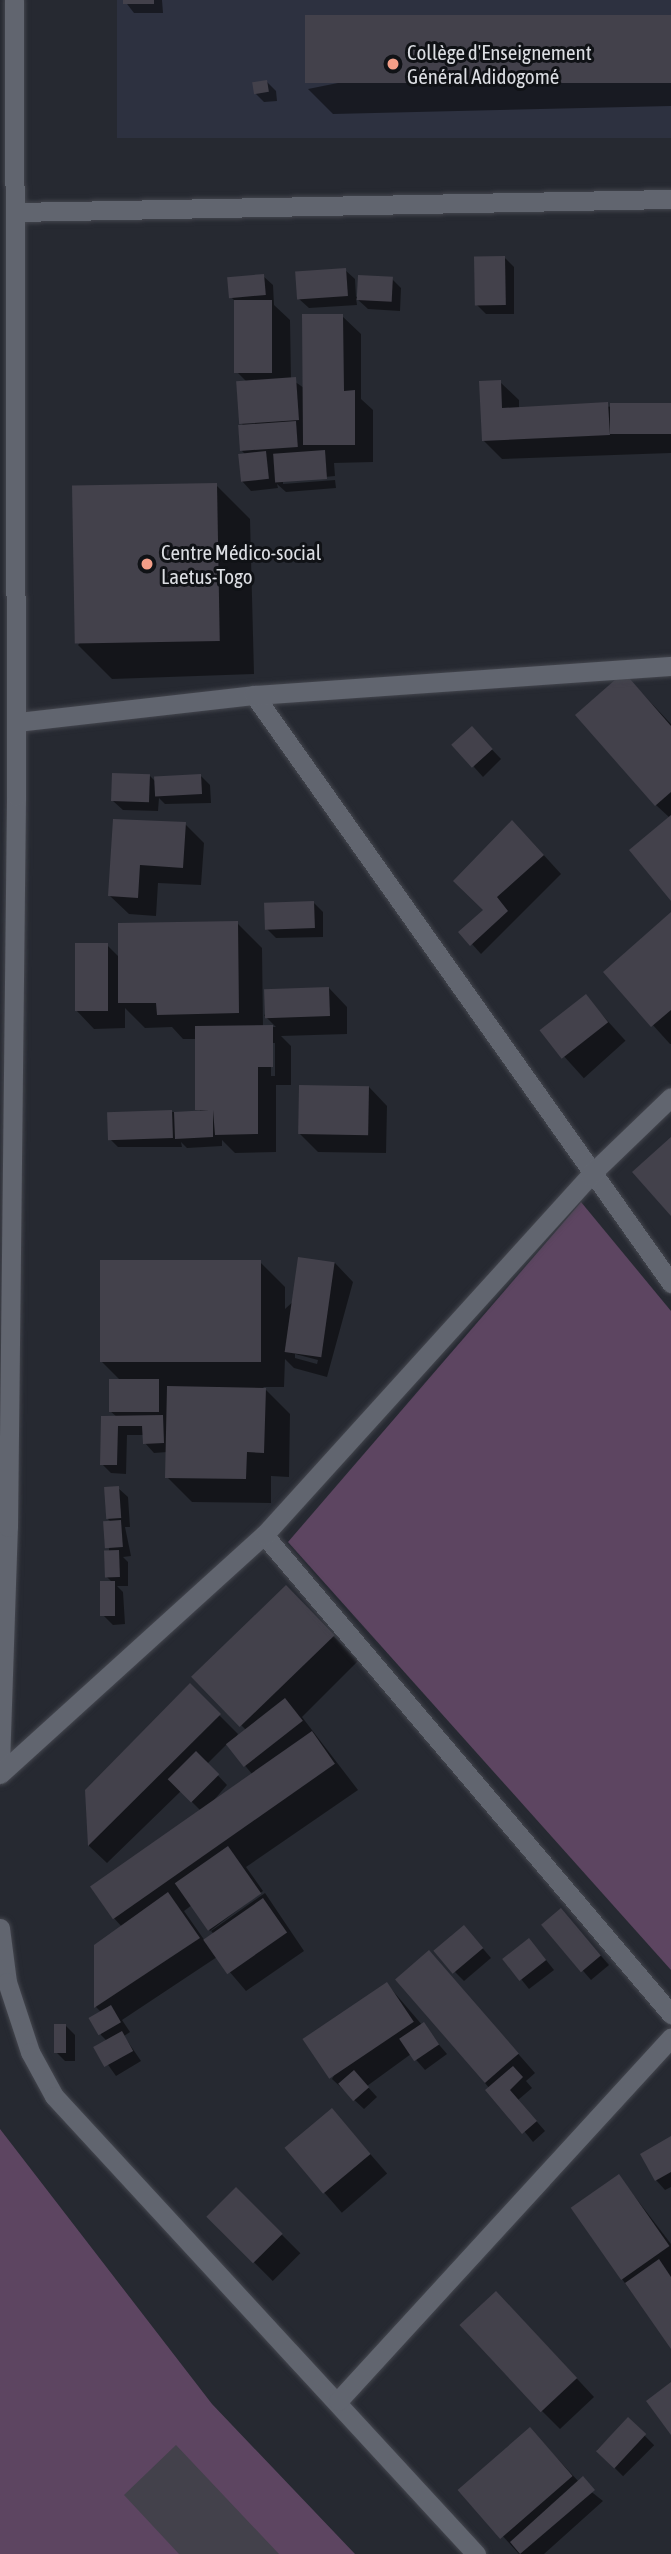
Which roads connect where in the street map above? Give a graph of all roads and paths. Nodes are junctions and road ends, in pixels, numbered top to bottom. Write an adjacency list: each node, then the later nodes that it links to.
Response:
1 (14, 0): 3 (street)
2 (671, 199): 3 (street)
3 (16, 212): 6 (street)
4 (671, 666): 5 (street)
5 (254, 695): 6 (street); 9 (street)
6 (17, 722): 7 (street)
7 (8, 797): 11 (street)
8 (671, 1097): 9 (street)
9 (590, 1175): 10 (street); 12 (street)
10 (671, 1283)
11 (4, 1527): 13 (street)
12 (264, 1535): 14 (street); 16 (street)
13 (0, 1765)
14 (0, 1774)
15 (0, 1928): 18 (street)
16 (671, 2014)
17 (671, 2038): 18 (street)
18 (338, 2401): 19 (street)
19 (476, 2554)

